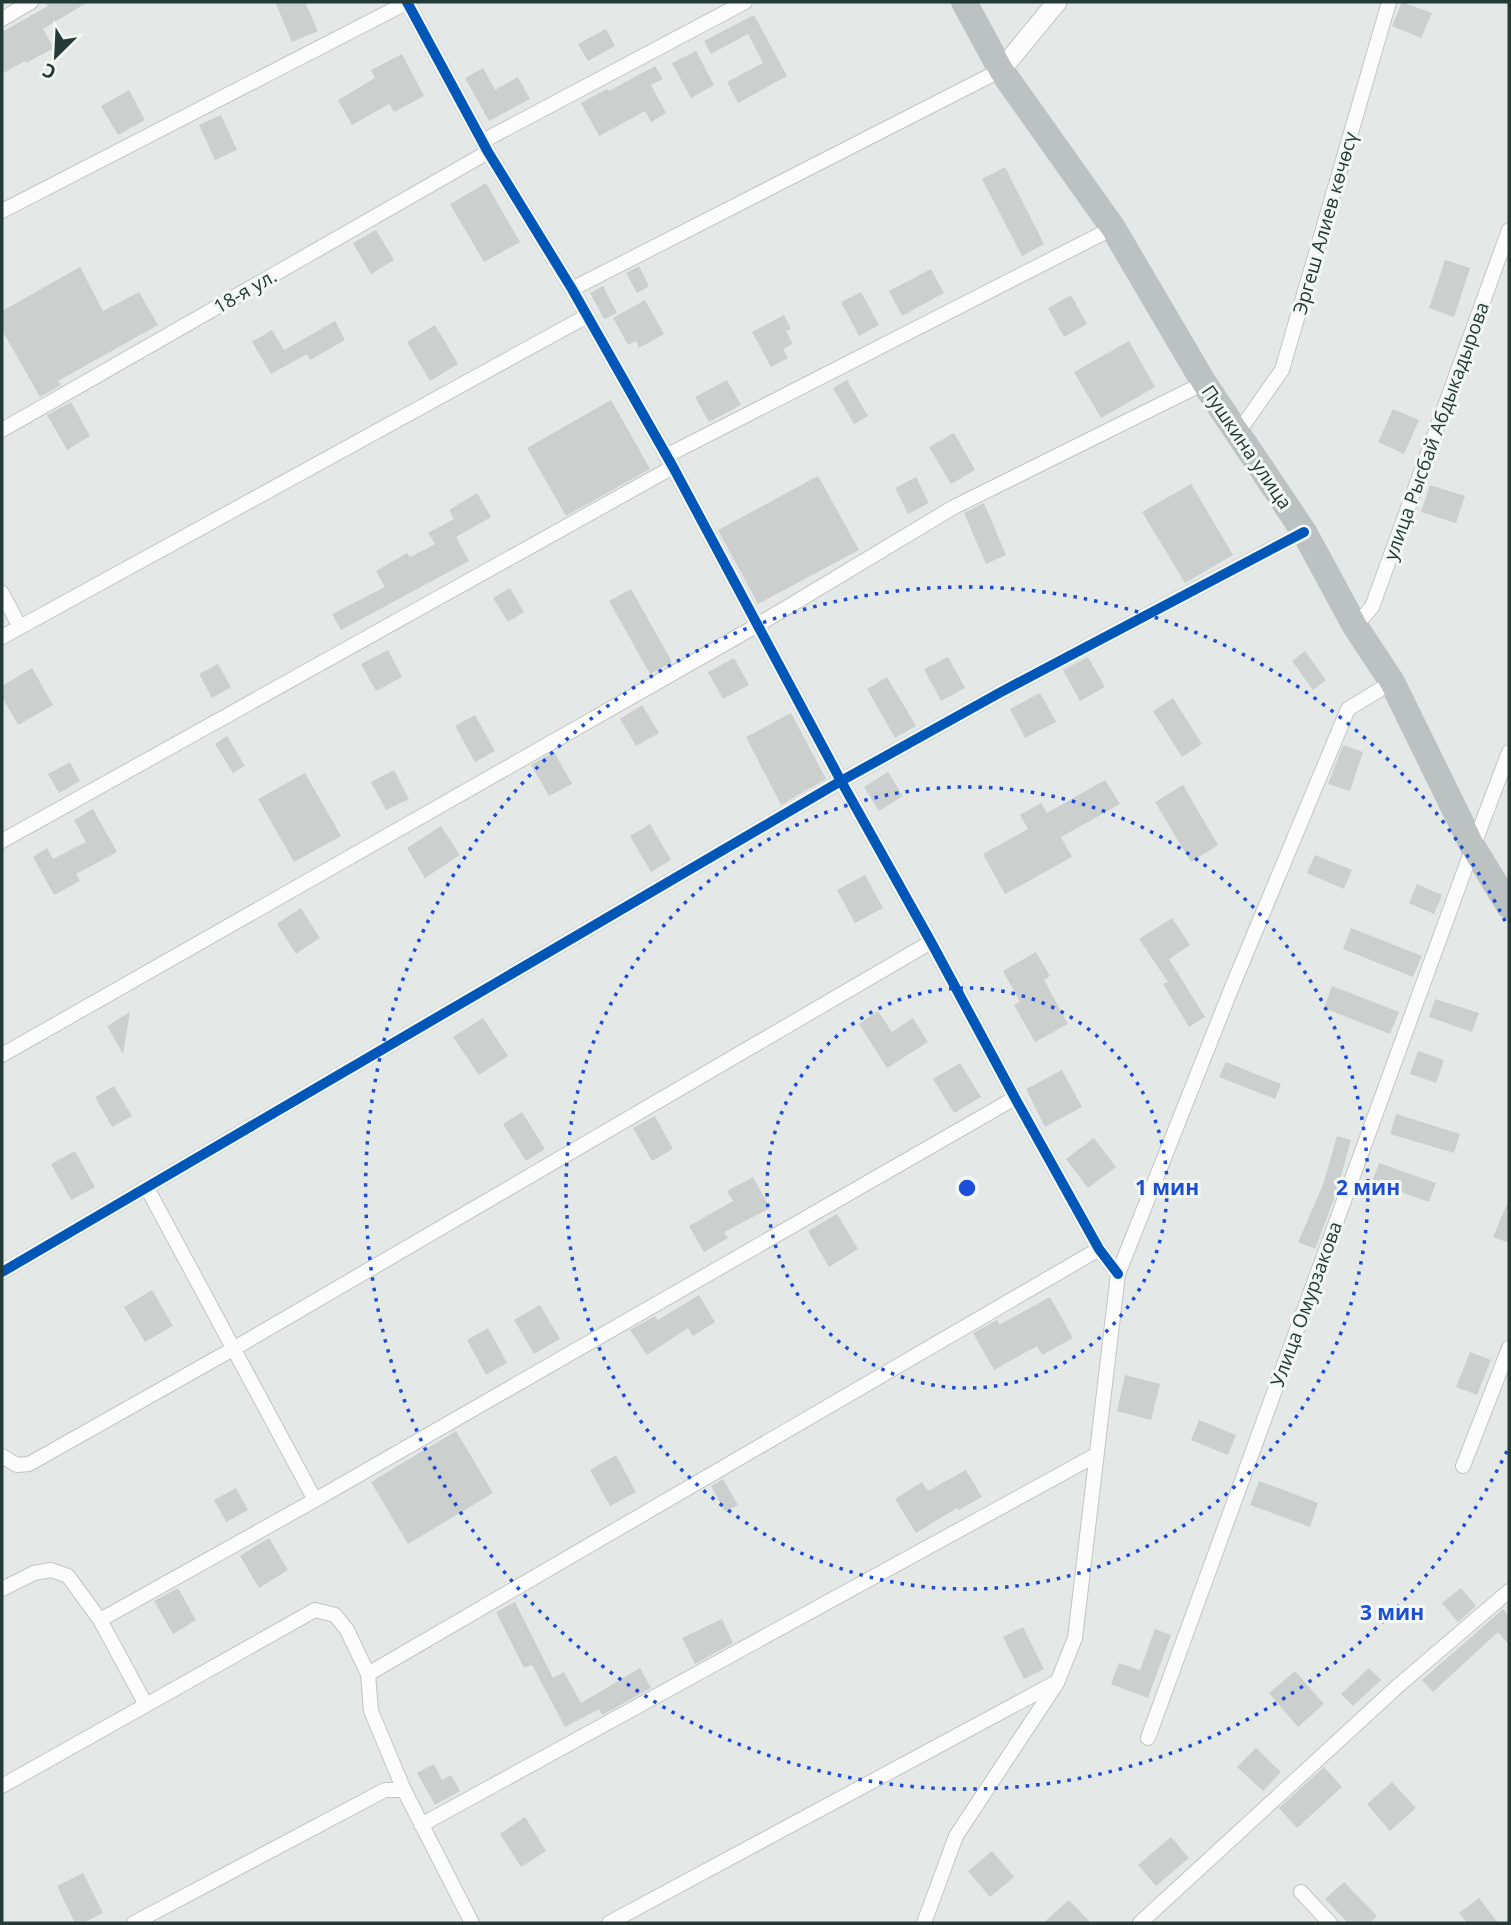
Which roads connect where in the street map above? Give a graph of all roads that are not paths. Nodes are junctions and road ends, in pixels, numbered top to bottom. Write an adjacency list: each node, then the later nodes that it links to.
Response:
1 (32, 2): 7 (street)
2 (407, 2): 9 (street); 10 (street)
3 (745, 2): 9 (street, 18-я ул.)
4 (964, 2): 8 (highway, Пушкина улица)
5 (1056, 2): 8 (main road)
6 (1389, 2): 17 (street, Эргеш Алиев көчөсү)
7 (2, 19)
8 (1001, 70): 11 (highway, Пушкина улица); 13 (street)
9 (486, 147): 13 (street); 16 (street, 18-я ул.)
10 (2, 211)
11 (1113, 228): 15 (highway, Пушкина улица); 18 (street)
12 (1509, 230): 22 (street, улица Рысбай Абдыкадырова)
13 (572, 289): 14 (street)
14 (587, 316): 18 (street); 23 (street)
15 (1204, 383): 17 (highway, Пушкина улица); 21 (street)
16 (2, 430)
17 (1237, 434): 19 (highway, Пушкина улица)
18 (670, 461): 21 (street); 28 (street)
19 (1304, 532): 22 (highway, Пушкина улица); 27 (street)
20 (2, 593): 23 (street)
21 (757, 626): 27 (street); 32 (street)
22 (1355, 626): 25 (highway, Пушкина улица)
23 (20, 627): 24 (street)
24 (2, 637)
25 (1392, 682): 29 (highway, Пушкина улица); 37 (street)
26 (1509, 752): 29 (street, Улица Омурзакова)
27 (841, 781): 31 (street); 34 (street)
28 (2, 841)
29 (1473, 847): 30 (highway, Пушкина улица); 50 (street, Улица Омурзакова)
30 (1509, 906)
31 (931, 942): 33 (street); 39 (street)
32 (2, 1055)
33 (1014, 1098): 35 (street); 43 (street)
34 (146, 1188): 36 (street); 39 (street)
35 (1099, 1249): 37 (street); 47 (street)
36 (2, 1272)
37 (1118, 1274): 40 (street)
38 (1509, 1348): 42 (street)
39 (233, 1349): 41 (street); 43 (street)
40 (1096, 1455): 48 (street); 53 (street)
41 (2, 1456)
42 (1463, 1466)
43 (315, 1500): 46 (street)
44 (2, 1589): 46 (street)
45 (1509, 1591): 59 (street)
46 (100, 1620): 49 (street)
47 (368, 1674): 49 (street); 52 (street)
48 (1057, 1683): 57 (street); 58 (street)
49 (146, 1705): 51 (street)
50 (1148, 1738)
51 (2, 1786)
52 (404, 1790): 53 (street); 55 (street)
53 (421, 1825): 56 (street)
54 (1301, 1892): 60 (street)
55 (134, 1923)
56 (472, 1923)
57 (609, 1923)
58 (924, 1923)
59 (1140, 1923)
60 (1330, 1923)

